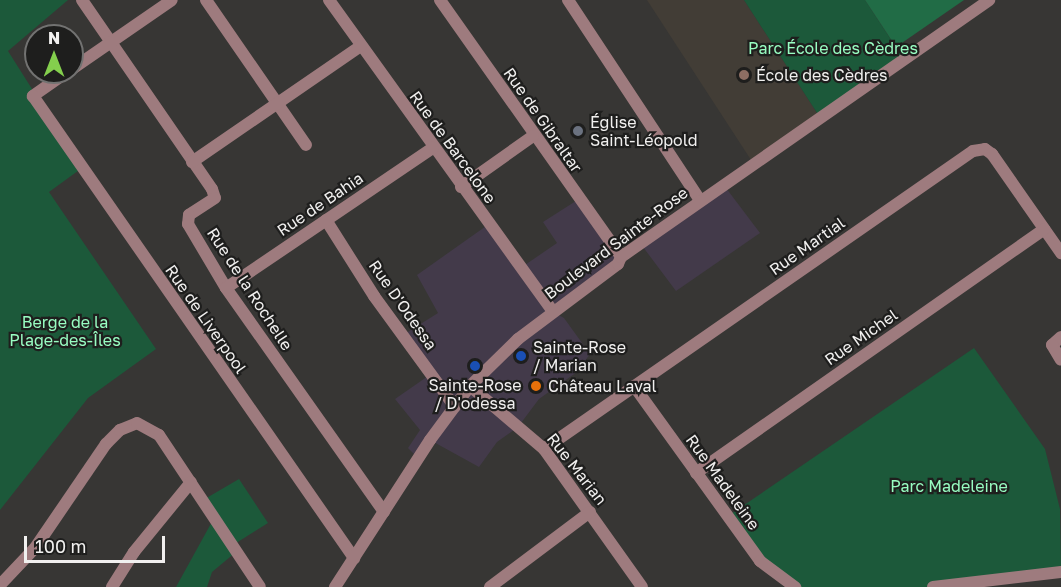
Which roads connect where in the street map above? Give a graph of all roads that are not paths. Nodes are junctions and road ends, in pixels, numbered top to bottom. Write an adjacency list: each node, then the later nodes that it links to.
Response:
1 (82, 0): 8 (street, Rue de la Rochelle)
2 (172, 0): 8 (street)
3 (206, 0): 12 (street)
4 (329, 0): 9 (street, Rue de Barcelone)
5 (441, 0): 13 (street, Rue de Gibraltar)
6 (568, 0): 18 (street)
7 (989, 0): 18 (street, Boulevard Sainte-Rose)
8 (111, 41): 10 (street); 16 (street, Rue de la Rochelle)
9 (361, 46): 12 (street); 15 (street, Rue de Barcelone)
10 (84, 60)
11 (50, 84): 35 (street, Rue de Liverpool)
12 (276, 102): 14 (street); 16 (street)
13 (533, 136): 17 (street); 22 (street, Rue de Gibraltar)
14 (306, 146)
15 (433, 148): 17 (street, Rue de Barcelone); 19 (street, Rue de Bahia)
16 (192, 162): 23 (street, Rue de la Rochelle)
17 (461, 187): 24 (street, Rue de Barcelone)
18 (700, 200): 22 (street, Boulevard Sainte-Rose)
19 (326, 220): 23 (street, Rue de Bahia); 29 (street, Rue D'Odessa)
20 (1044, 229): 21 (street, Rue Martial); 28 (street, Rue Martial); 31 (street, Rue Michel)
21 (1061, 253)
22 (621, 257): 24 (street, Boulevard Sainte-Rose)
23 (226, 288): 33 (street, Rue de la Rochelle)
24 (553, 312): 27 (street, Boulevard Sainte-Rose)
25 (1061, 337): 26 (street)
26 (1061, 360)
27 (471, 386): 29 (street, Boulevard Sainte-Rose); 30 (street, Rue Marian)
28 (634, 386): 30 (street, Rue Martial); 31 (street, Rue Madeleine)
29 (455, 407): 33 (street, Boulevard Sainte-Rose)
30 (544, 449): 34 (street, Rue Marian)
31 (696, 473): 43 (street, Rue Madeleine)
32 (191, 482): 38 (street); 39 (street); 40 (street)
33 (384, 512): 35 (street, Boulevard Sainte-Rose)
34 (590, 512): 37 (street); 42 (street, Rue Marian)
35 (354, 558): 41 (street, Boulevard Sainte-Rose)
36 (1061, 572): 44 (street)
37 (498, 584)
38 (0, 585)
39 (112, 587)
40 (260, 587)
41 (335, 587)
42 (642, 587)
43 (795, 587)
44 (933, 587)

